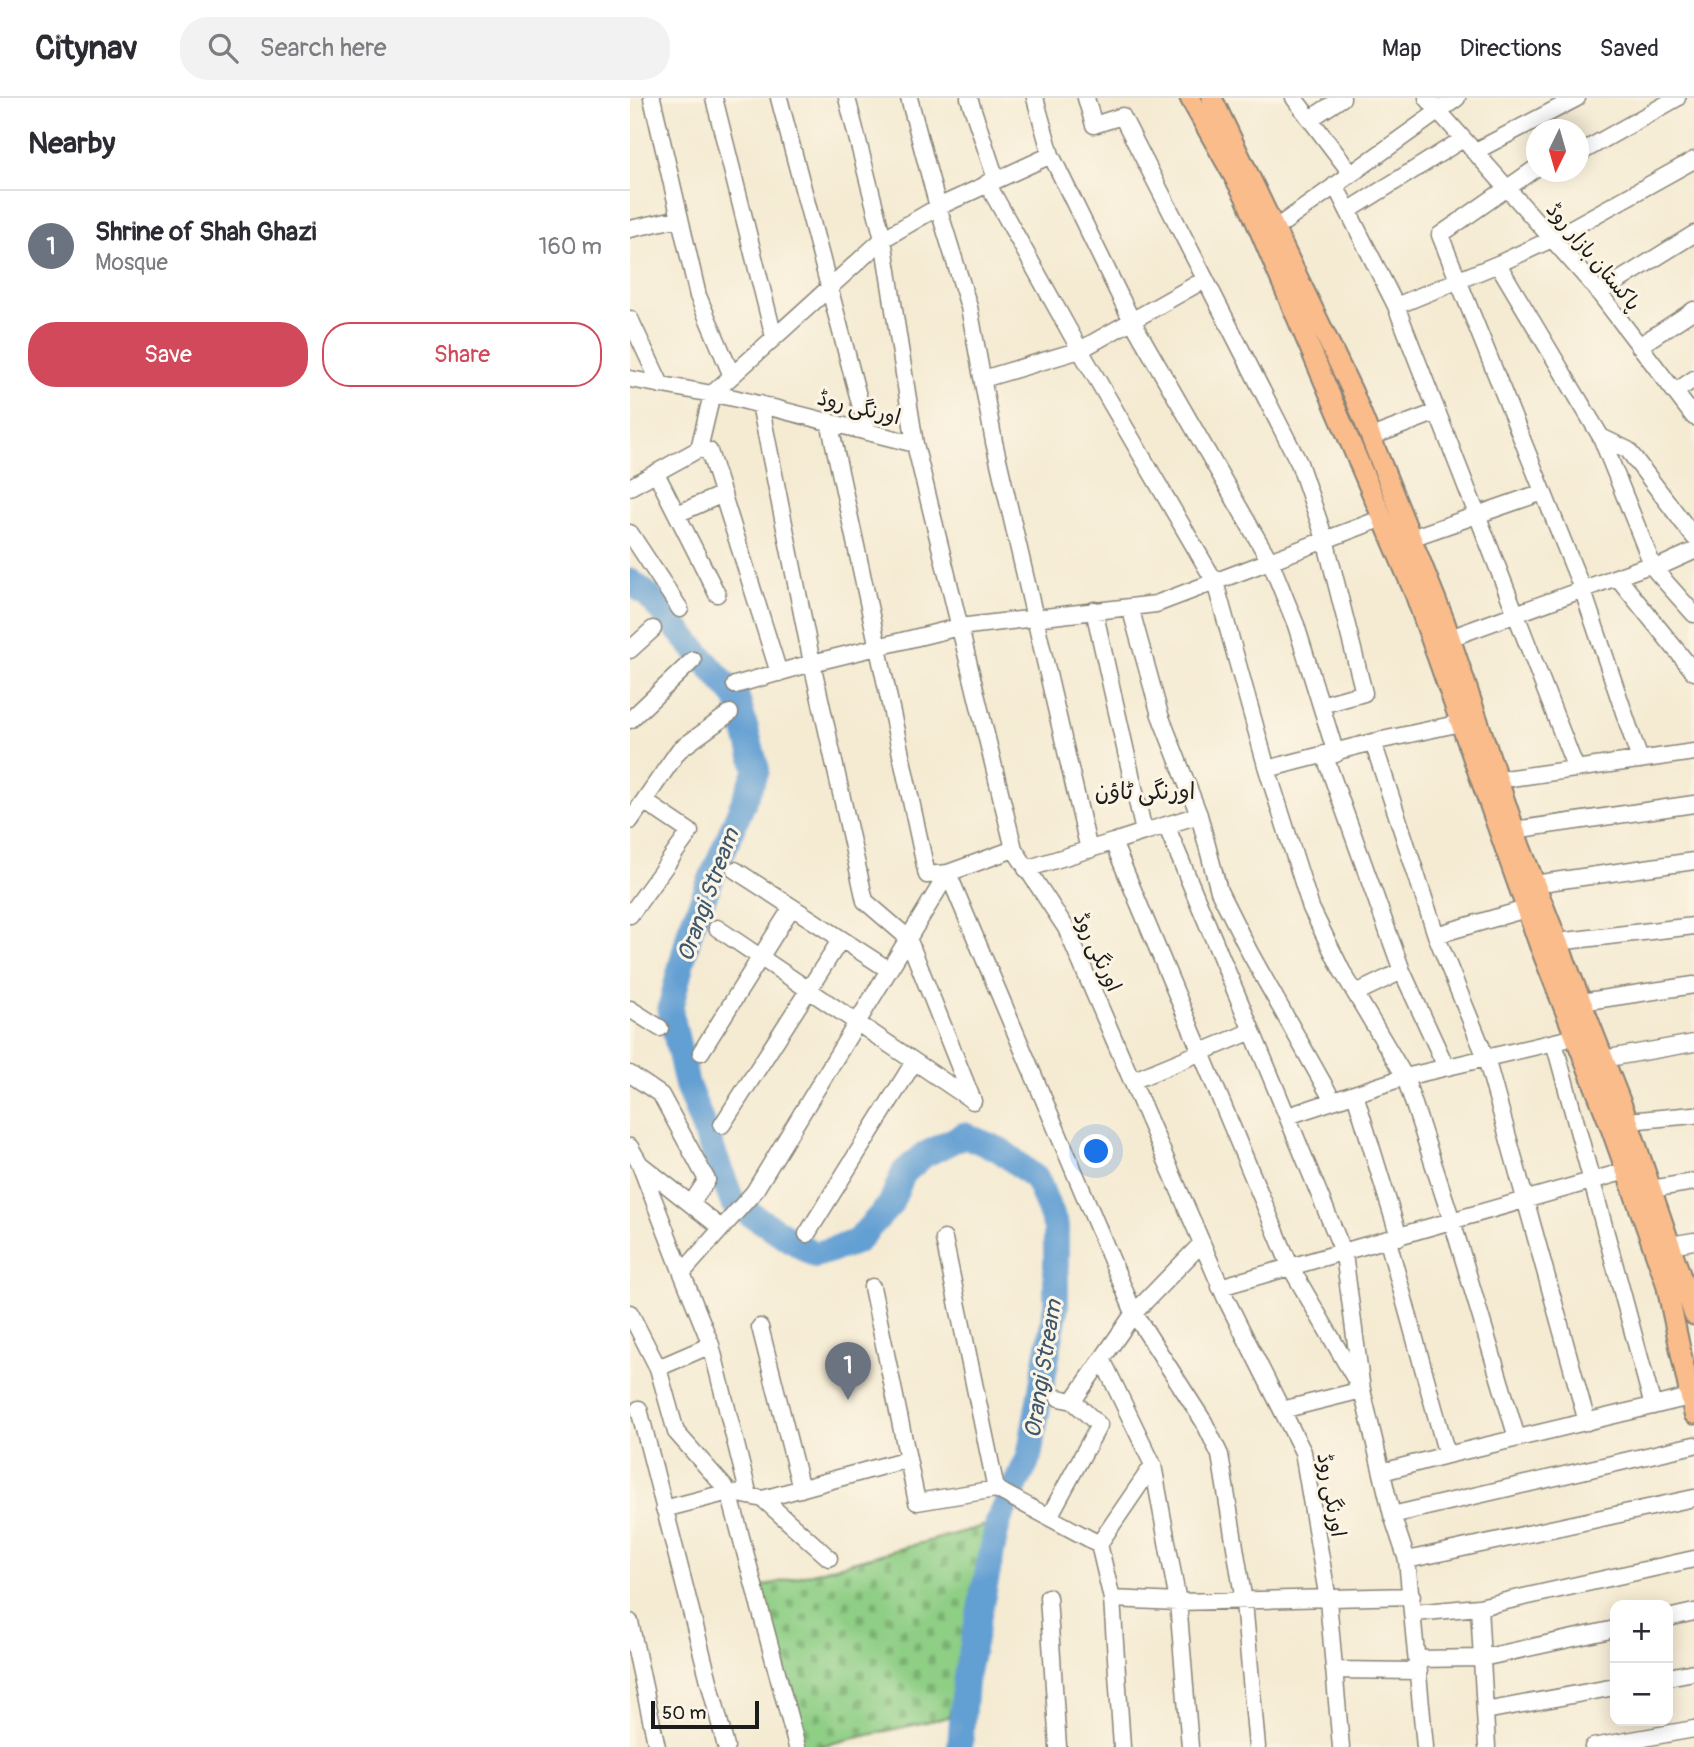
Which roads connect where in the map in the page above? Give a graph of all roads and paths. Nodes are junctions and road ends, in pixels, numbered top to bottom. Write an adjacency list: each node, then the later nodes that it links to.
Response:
1 (652, 98): 31 (street)
2 (714, 98): 46 (street)
3 (779, 98): 40 (street)
4 (847, 98): 35 (street)
5 (909, 98): 29 (street)
6 (969, 98): 26 (street)
7 (1035, 98): 22 (street)
8 (1086, 98): 38 (street)
9 (1190, 98): 71 (main road)
10 (1212, 98): 32 (main road)
11 (1294, 98): 18 (street)
12 (1342, 98): 18 (street)
13 (1427, 98): 17 (street, پاکستان بازار روڈ)
14 (1457, 98): 17 (street)
15 (1577, 98): 21 (street)
16 (1677, 98): 20 (street)
17 (1438, 111): 19 (street, پاکستان بازار روڈ); 24 (street)
18 (1310, 119): 24 (street)
19 (1463, 139): 21 (street, پاکستان بازار روڈ); 30 (street)
20 (1589, 148)
21 (1474, 152): 28 (street, پاکستان بازار روڈ)
22 (1051, 155): 26 (street); 44 (street)
23 (1694, 160): 36 (street)
24 (1351, 173): 27 (street)
25 (1526, 175): 28 (street)
26 (991, 181): 29 (street); 48 (street)
27 (1335, 185): 30 (street); 32 (street)
28 (1506, 188): 36 (street, پاکستان بازار روڈ); 39 (street)
29 (937, 207): 35 (street); 51 (street)
30 (1348, 211): 42 (street)
31 (680, 218): 33 (street); 49 (street)
32 (1276, 228): 61 (main road)
33 (630, 229)
34 (1694, 234): 41 (street)
35 (883, 239): 40 (street); 63 (street)
36 (1552, 239): 37 (street); 41 (street, پاکستان بازار روڈ)
37 (1498, 264): 39 (street); 62 (street)
38 (1204, 280): 44 (street); 75 (street)
39 (1458, 280): 42 (street); 67 (street)
40 (831, 285): 46 (street); 60 (street)
41 (1599, 293): 47 (street, پاکستان بازار روڈ)
42 (1396, 306): 57 (street)
43 (1694, 310): 47 (street)
44 (1131, 319): 48 (street); 77 (street)
45 (631, 321): 53 (street)
46 (774, 337): 49 (street)
47 (1639, 346): 54 (street, پاکستان بازار روڈ)
48 (1080, 350): 51 (street); 80 (street)
49 (732, 376): 55 (street)
50 (630, 379): 53 (street, اورنگی روڈ)
51 (982, 379): 88 (street)
52 (1694, 379): 54 (street)
53 (661, 385): 55 (street, اورنگی روڈ)
54 (1675, 392): 58 (street, پاکستان بازار روڈ)
55 (712, 394): 56 (street, اورنگی روڈ); 64 (street)
56 (760, 404): 59 (street, اورنگی روڈ); 95 (street)
57 (1437, 412): 61 (street); 70 (street)
58 (1694, 417)
59 (829, 421): 60 (street, اورنگی روڈ); 92 (street)
60 (867, 430): 63 (street, اورنگی روڈ)
61 (1371, 437): 74 (main road)
62 (1601, 437): 73 (street); 78 (street)
63 (915, 444): 89 (street, اورنگی روڈ)
64 (699, 449): 65 (street); 68 (street)
65 (656, 473): 66 (street); 69 (street)
66 (630, 487)
67 (1543, 492): 70 (street); 81 (street)
68 (723, 494): 69 (street); 97 (street)
69 (677, 514): 82 (street)
70 (1477, 515): 74 (street); 87 (street)
71 (1383, 517): 75 (street); 102 (main road)
72 (630, 533): 84 (street)
73 (1694, 537)
74 (1411, 538): 91 (main road)
75 (1325, 539): 77 (street); 99 (street)
76 (1694, 551): 78 (street)
77 (1271, 562): 80 (street); 99 (street)
78 (1653, 567): 79 (street); 86 (street)
79 (1618, 578): 81 (street); 96 (street)
80 (1215, 582): 83 (street); 107 (street)
81 (1583, 590): 87 (street); 106 (street)
82 (717, 594)
83 (1130, 607): 85 (street); 112 (street)
84 (680, 610)
85 (1094, 610): 88 (street); 116 (street)
86 (1694, 614)
87 (1515, 615): 91 (street); 108 (street)
88 (1034, 616): 89 (street); 119 (street)
89 (959, 627): 92 (street); 118 (street, اورنگی روڈ)
90 (653, 629): 93 (street)
91 (1450, 638): 109 (main road)
92 (877, 647): 95 (street); 123 (street)
93 (630, 650)
94 (693, 660): 100 (street)
95 (812, 663): 97 (street); 131 (street)
96 (1694, 672)
97 (779, 673): 98 (street)
98 (736, 685)
99 (1321, 705): 105 (street)
100 (633, 712)
101 (730, 713): 110 (street)
102 (1461, 723): 103 (street); 126 (main road)
103 (1373, 743): 105 (street); 130 (street)
104 (1694, 752): 106 (street)
105 (1330, 754): 107 (street); 136 (street)
106 (1640, 760): 108 (street)
107 (1267, 769): 139 (street)
108 (1576, 769): 109 (street)
109 (1497, 780): 115 (main road)
110 (644, 801): 113 (street); 127 (street)
111 (1694, 804): 115 (street)
112 (1199, 815): 114 (street); 158 (street)
113 (630, 821)
114 (1166, 825): 116 (street); 144 (street)
115 (1514, 830): 124 (main road)
116 (1144, 832): 117 (street)
117 (1113, 842): 119 (street); 149 (street)
118 (1014, 849): 121 (street, اورنگی روڈ); 123 (street)
119 (1089, 850): 121 (street)
120 (1694, 861): 124 (street)
121 (1026, 869): 156 (street, اورنگی روڈ)
122 (735, 870): 125 (street)
123 (948, 873): 131 (street); 186 (street)
124 (1534, 884): 133 (main road)
125 (792, 907): 132 (street); 134 (street)
126 (1526, 909): 130 (street); 145 (main road)
127 (630, 915)
128 (1694, 926): 133 (street)
129 (717, 928): 134 (street)
130 (1436, 935): 150 (street)
131 (908, 938): 135 (street); 152 (street)
132 (841, 939): 135 (street); 138 (street)
133 (1557, 942): 140 (main road)
134 (760, 958): 138 (street); 148 (street)
135 (889, 970): 142 (street)
136 (1402, 971): 139 (street); 153 (street)
137 (1694, 985): 140 (street)
138 (808, 991): 142 (street); 162 (street)
139 (1356, 993): 155 (street)
140 (1581, 1002): 151 (main road)
141 (630, 1009): 143 (street)
142 (856, 1024): 152 (street); 172 (street)
143 (660, 1028)
144 (1252, 1031): 149 (street); 160 (street)
145 (1575, 1037): 146 (street); 165 (main road)
146 (1554, 1042): 150 (street); 166 (street)
147 (1694, 1043): 151 (street)
148 (701, 1052)
149 (1202, 1052): 156 (street); 180 (street)
150 (1486, 1058): 153 (street); 169 (street)
151 (1603, 1059): 161 (main road)
152 (914, 1062): 173 (street)
153 (1446, 1068): 155 (street)
154 (630, 1074): 170 (street)
155 (1405, 1077): 157 (street); 171 (street)
156 (1132, 1081): 177 (street, اورنگی روڈ)
157 (1354, 1094): 158 (street); 175 (street)
158 (1334, 1101): 160 (street)
159 (1694, 1115): 161 (street)
160 (1288, 1116): 179 (street)
161 (1628, 1121): 168 (main road)
162 (722, 1125)
163 (630, 1147): 164 (street)
164 (640, 1164): 170 (street); 181 (street)
165 (1626, 1171): 166 (street); 193 (main road)
166 (1592, 1181): 169 (street); 194 (street)
167 (1694, 1182): 168 (street)
168 (1651, 1189): 178 (main road)
169 (1524, 1201): 171 (street); 197 (street)
170 (691, 1204): 172 (street)
171 (1452, 1221): 175 (street); 198 (street)
172 (722, 1228): 181 (street)
173 (807, 1234)
174 (944, 1239): 205 (street)
175 (1393, 1239): 179 (street); 200 (street)
176 (1694, 1241): 178 (street)
177 (1202, 1243): 183 (street, اورنگی روڈ); 186 (street)
178 (1670, 1245): 184 (main road)
179 (1345, 1254): 180 (street); 191 (street)
180 (1291, 1268): 183 (street); 191 (street)
181 (682, 1273): 188 (street)
182 (872, 1287): 201 (street)
183 (1220, 1287): 195 (street, اورنگی روڈ)
184 (1693, 1310)
185 (630, 1313): 190 (street)
186 (1134, 1313): 189 (street); 221 (street)
187 (760, 1327): 204 (street)
188 (711, 1345): 190 (street); 207 (street)
189 (1102, 1359): 202 (street); 211 (street)
190 (658, 1368): 192 (street)
191 (1362, 1390): 195 (street); 203 (street)
192 (665, 1394): 196 (street); 206 (street)
193 (1692, 1405): 194 (street)
194 (1653, 1406): 197 (street)
195 (1282, 1409): 219 (street, اورنگی روڈ)
196 (635, 1412): 209 (street)
197 (1587, 1422): 198 (street)
198 (1517, 1438): 200 (street)
199 (1694, 1445): 210 (street)
200 (1447, 1455): 203 (street)
201 (908, 1459): 204 (street); 205 (street)
202 (1153, 1465): 212 (street); 220 (street)
203 (1382, 1472): 210 (street)
204 (801, 1489): 207 (street)
205 (996, 1489): 211 (street)
206 (729, 1492): 207 (street); 209 (street); 238 (street)
207 (756, 1498): 213 (street)
208 (1694, 1498): 215 (street)
209 (664, 1509): 237 (street)
210 (1392, 1515): 215 (street)
211 (1048, 1517): 212 (street)
212 (1100, 1544): 218 (street)
213 (829, 1558)
214 (1694, 1559): 222 (street)
215 (1407, 1560): 217 (street)
216 (1048, 1597): 239 (street)
217 (1412, 1597): 219 (street); 224 (street)
218 (1112, 1599): 220 (street); 240 (street)
219 (1328, 1600): 221 (street); 230 (street, اورنگی روڈ)
220 (1178, 1602): 221 (street); 241 (street)
221 (1244, 1602): 242 (street)
222 (1479, 1607): 224 (street); 228 (street)
223 (1694, 1612): 225 (street)
224 (1415, 1613): 229 (street)
225 (1673, 1617)
226 (630, 1622): 236 (street)
227 (1610, 1630): 228 (street)
228 (1482, 1658): 229 (street); 234 (street)
229 (1419, 1665): 230 (street); 244 (street)
230 (1334, 1670): 243 (street, اورنگی روڈ)
231 (1694, 1672): 232 (street)
232 (1673, 1676)
233 (1610, 1688): 234 (street)
234 (1485, 1711): 245 (street)
235 (1694, 1729): 246 (street)
236 (657, 1747)
237 (726, 1747)
238 (797, 1747)
239 (1058, 1747)
240 (1122, 1747)
241 (1190, 1747)
242 (1257, 1747)
243 (1341, 1747)
244 (1425, 1747)
245 (1487, 1747)
246 (1593, 1747)

